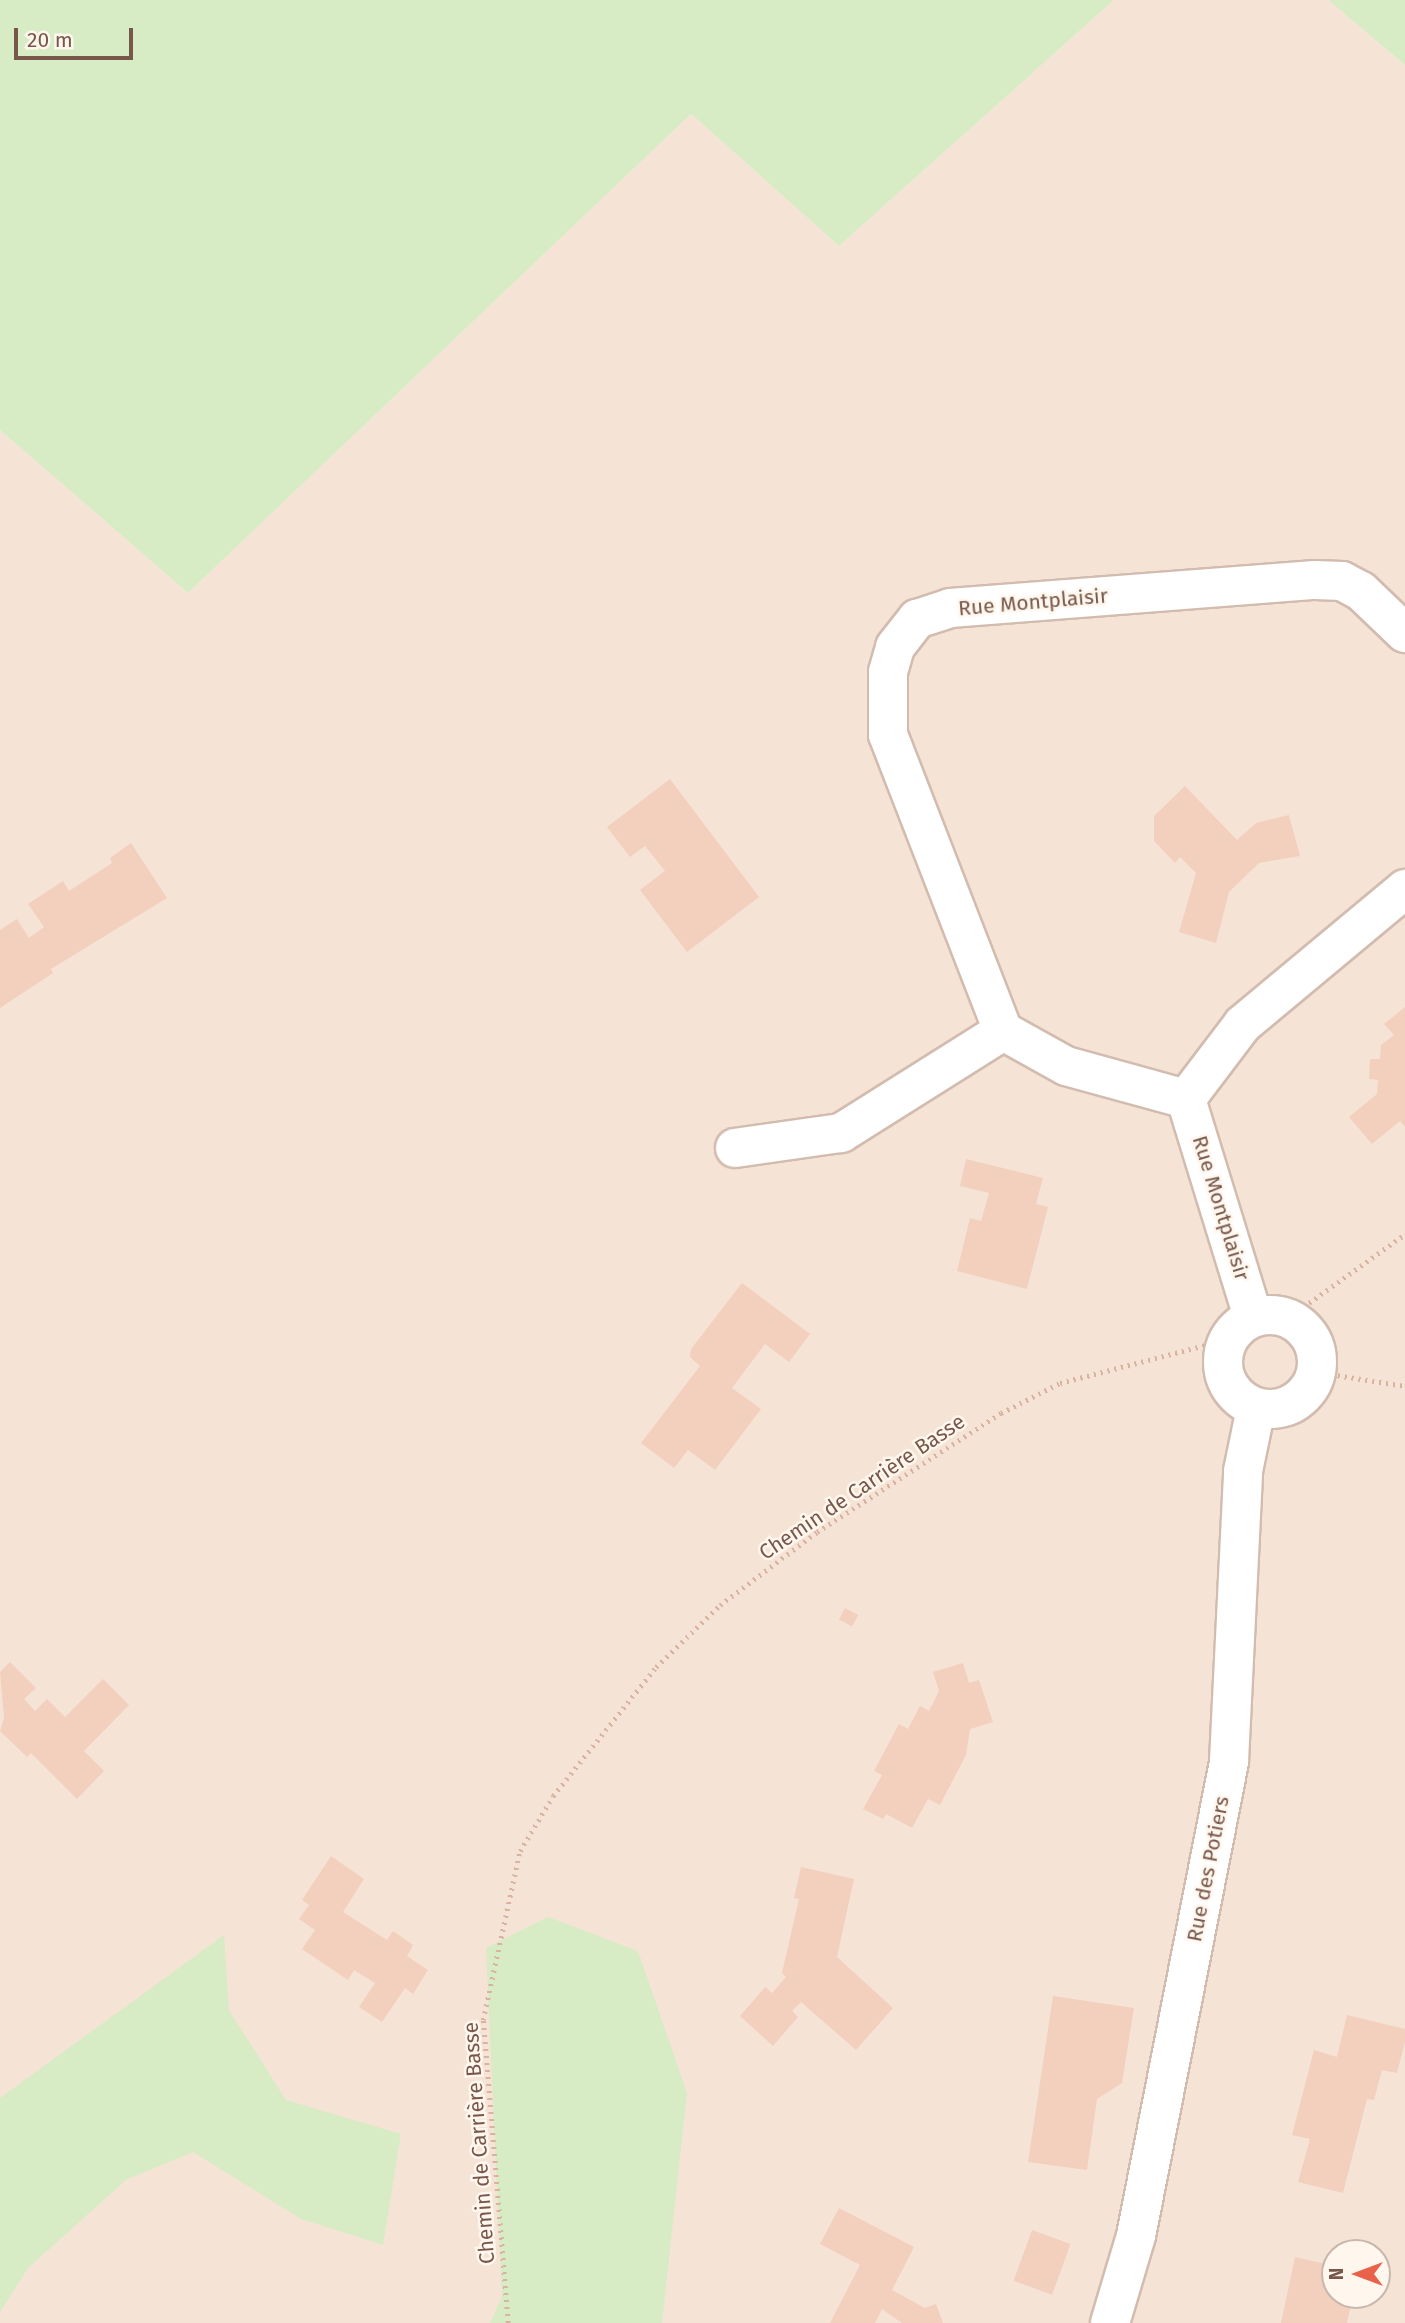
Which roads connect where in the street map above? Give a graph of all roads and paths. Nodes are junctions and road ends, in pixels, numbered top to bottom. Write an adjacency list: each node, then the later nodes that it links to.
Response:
1 (1405, 633): 3 (street, Rue Montplaisir)
2 (1405, 888): 4 (street)
3 (1003, 1031): 4 (street); 5 (street)
4 (1186, 1099): 7 (street, Rue Montplaisir)
5 (735, 1148)
6 (1405, 1234): 7 (path)
7 (1271, 1317): 8 (street); 9 (street)
8 (1224, 1349): 11 (street); 12 (path, Chemin de Carrière Basse)
9 (1318, 1372): 10 (path); 11 (street)
10 (1405, 1386)
11 (1256, 1408): 13 (street, Rue des Potiers)
12 (508, 2323)
13 (1110, 2323)

